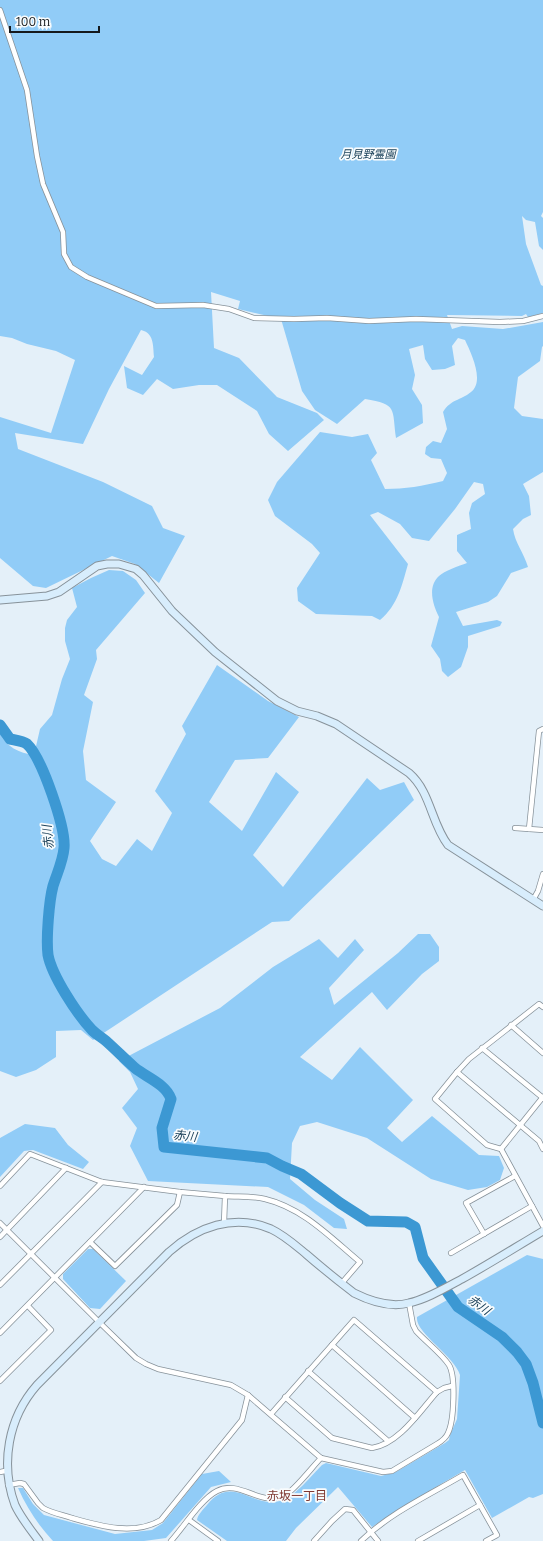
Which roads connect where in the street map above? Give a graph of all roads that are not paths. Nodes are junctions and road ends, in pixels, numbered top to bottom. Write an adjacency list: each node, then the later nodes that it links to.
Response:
1 (0, 10): 2 (street)
2 (543, 316)
3 (0, 600): 9 (street)
4 (543, 729): 6 (street)
5 (515, 828): 6 (street)
6 (529, 829): 7 (street)
7 (543, 830)
8 (543, 874): 9 (street)
9 (533, 900): 10 (street)
10 (543, 906)
11 (543, 1007): 12 (street)
12 (510, 1025): 13 (street); 14 (street)
13 (482, 1048): 15 (street); 16 (street)
14 (543, 1052)
15 (457, 1072): 17 (street); 18 (street)
16 (543, 1098): 17 (street)
17 (520, 1125): 18 (street); 19 (street)
18 (501, 1149): 21 (street)
19 (543, 1149)
20 (66, 1168): 22 (street); 23 (street); 30 (street)
21 (515, 1176): 27 (street); 32 (street)
22 (102, 1182): 24 (street); 36 (street)
23 (0, 1186)
24 (144, 1187): 25 (street); 34 (street)
25 (180, 1192): 26 (street); 34 (street)
26 (225, 1196): 29 (street); 38 (street)
27 (532, 1206): 31 (street); 32 (street)
28 (0, 1223): 30 (street)
29 (224, 1223): 38 (street); 42 (street)
30 (7, 1230): 33 (street); 36 (street)
31 (542, 1231): 40 (street)
32 (484, 1234): 35 (street)
33 (0, 1236)
34 (90, 1242): 37 (street)
35 (451, 1253)
36 (31, 1254): 37 (street); 39 (street)
37 (55, 1278): 41 (street); 42 (street)
38 (342, 1284): 40 (street)
39 (0, 1285)
40 (409, 1303): 47 (street)
41 (28, 1306): 43 (street); 46 (street)
42 (99, 1322): 49 (street); 55 (street)
43 (0, 1333)
44 (332, 1345): 45 (street); 48 (street); 52 (street)
45 (308, 1371): 50 (street); 53 (street)
46 (0, 1381)
47 (452, 1386): 48 (street); 54 (street)
48 (437, 1392): 52 (street)
49 (248, 1395): 51 (street); 56 (street)
50 (285, 1397): 51 (street); 53 (street)
51 (271, 1414): 54 (street)
52 (415, 1418): 53 (street)
53 (388, 1441)
54 (321, 1458): 58 (street)
55 (3, 1472): 56 (street)
56 (8, 1485): 60 (street)
57 (480, 1505): 59 (street); 66 (street); 67 (street)
58 (189, 1520): 61 (street); 62 (street)
59 (370, 1532): 63 (street); 64 (street); 65 (street)
60 (40, 1541)
61 (172, 1541)
62 (218, 1541)
63 (314, 1541)
64 (361, 1541)
65 (378, 1541)
66 (418, 1541)
67 (486, 1541)

